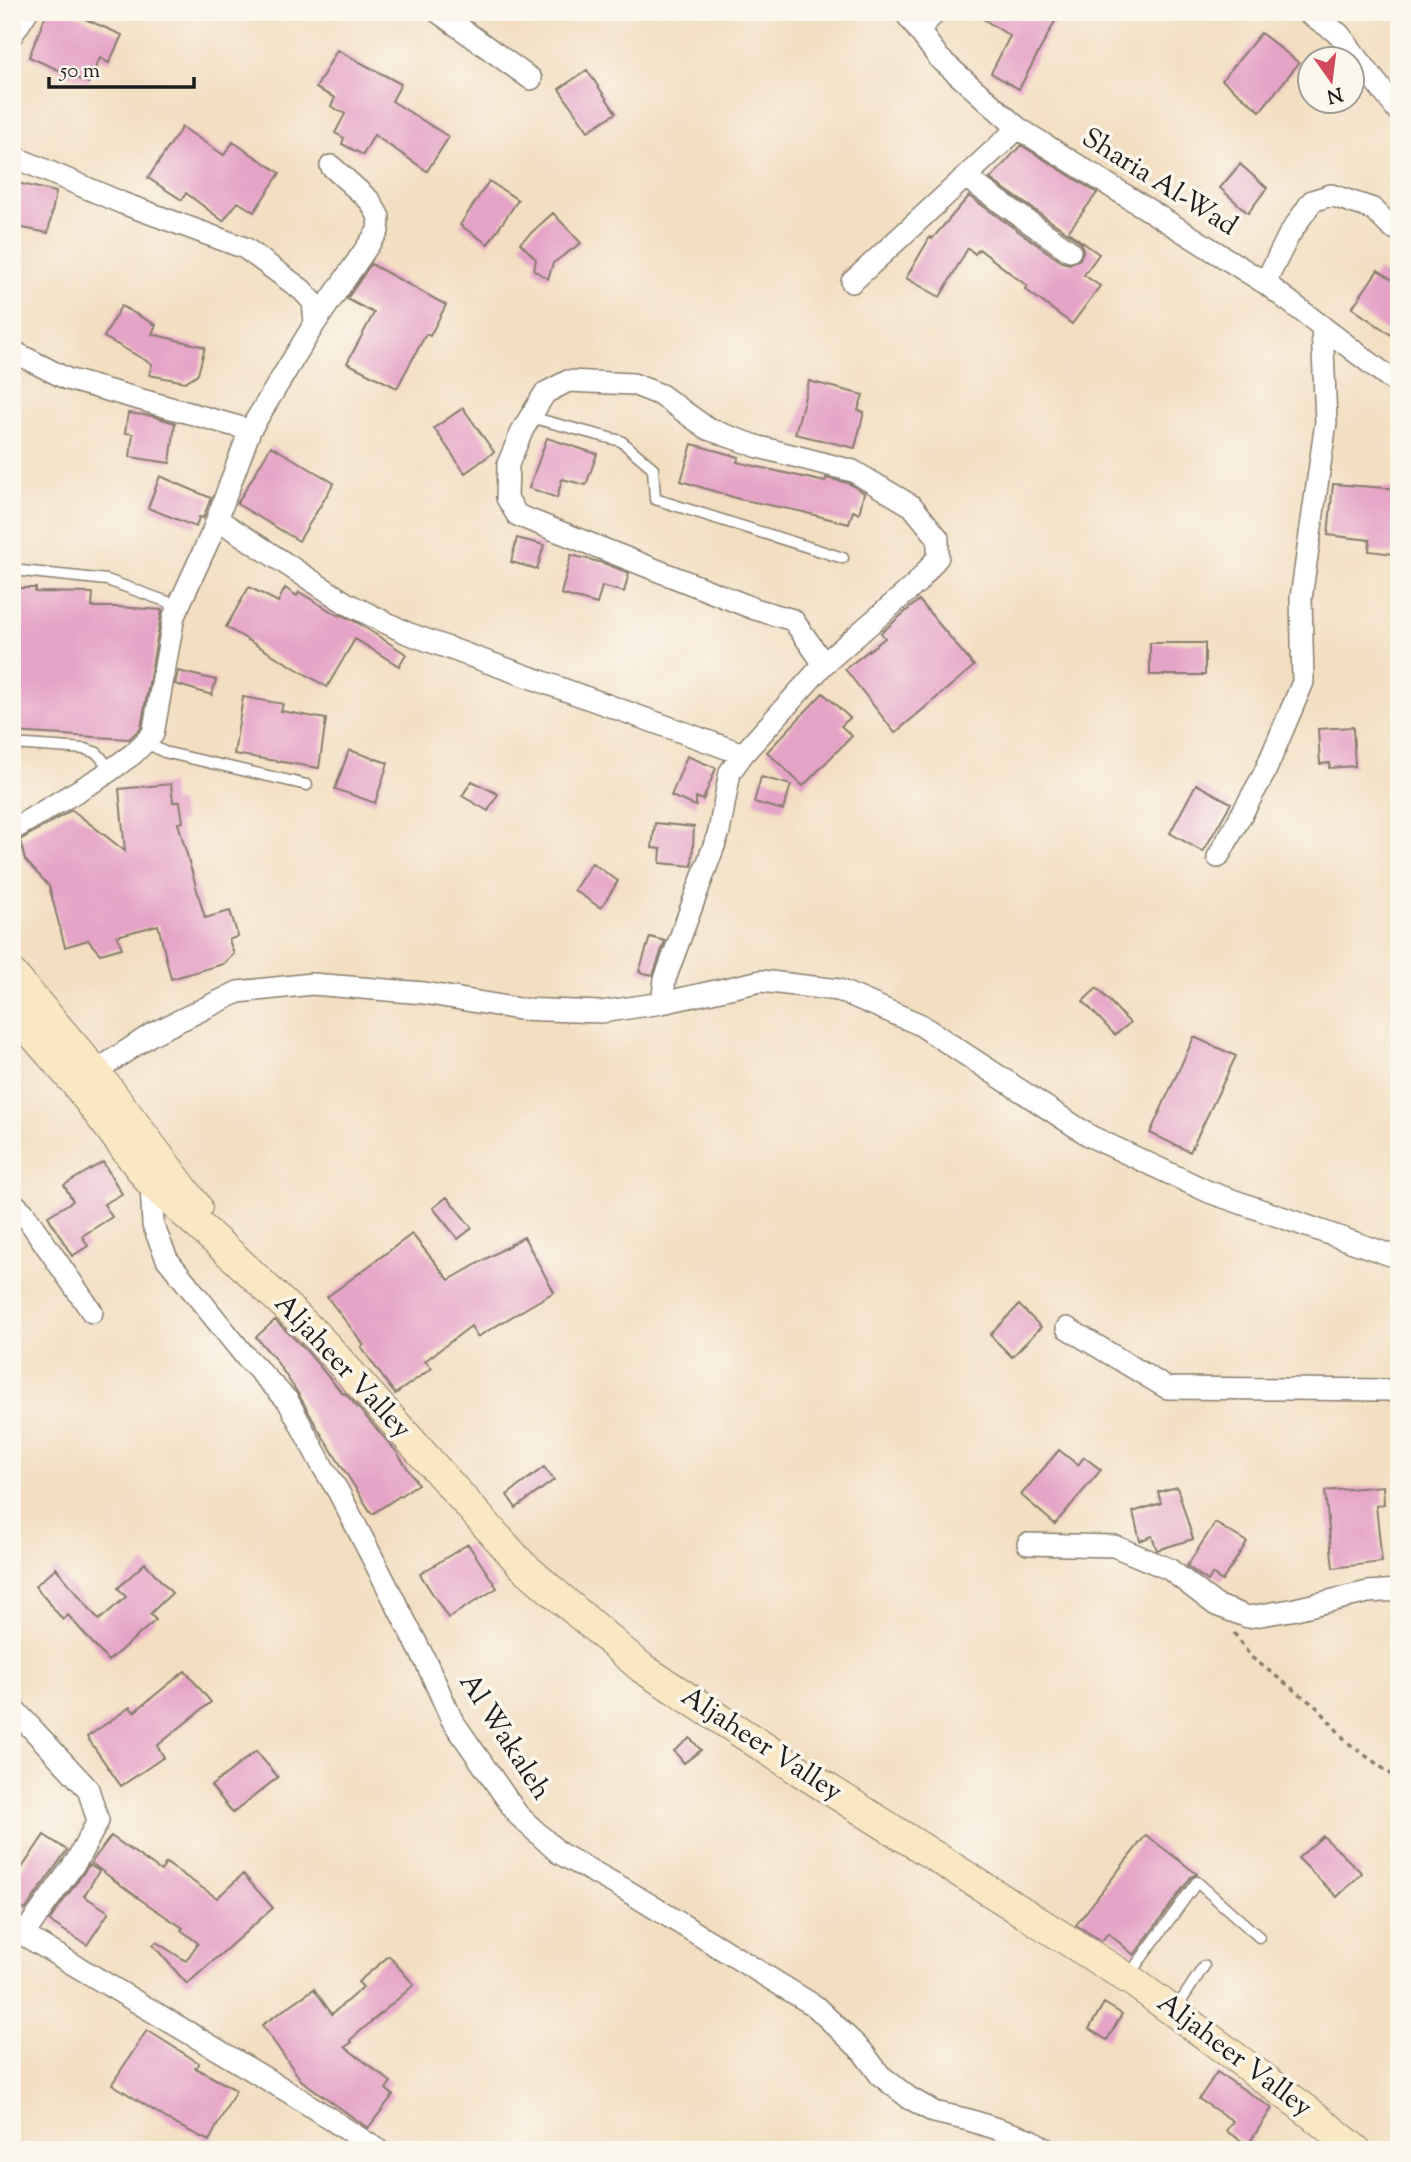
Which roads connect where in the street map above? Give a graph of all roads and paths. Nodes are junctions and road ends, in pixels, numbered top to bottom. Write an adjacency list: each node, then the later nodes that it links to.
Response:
1 (27, 12): 7 (street)
2 (438, 12): 8 (street)
3 (905, 12): 6 (street, Sharia Al-Wad)
4 (936, 12): 6 (street)
5 (1307, 12): 9 (street)
6 (918, 30): 10 (street, Sharia Al-Wad)
7 (12, 35)
8 (531, 79)
9 (1399, 112)
10 (1018, 128): 13 (street); 17 (street, Sharia Al-Wad)
11 (12, 156): 18 (street)
12 (331, 166): 18 (street)
13 (965, 177): 15 (street); 16 (street)
14 (1399, 230): 17 (street)
15 (1070, 251)
16 (852, 282)
17 (1265, 283): 19 (street, Sharia Al-Wad)
18 (315, 323): 23 (street)
19 (1322, 326): 21 (street, Sharia Al-Wad); 35 (street)
20 (12, 351): 23 (street)
21 (1399, 385)
22 (530, 417): 25 (lane); 28 (street); 28 (street)
23 (250, 430): 24 (street)
24 (217, 519): 27 (street); 31 (street)
25 (843, 558)
26 (12, 570): 27 (lane)
27 (178, 606): 29 (street)
28 (824, 664): 31 (street)
29 (145, 742): 32 (street); 33 (lane)
30 (12, 744): 32 (lane)
31 (743, 754): 37 (street)
32 (111, 770): 34 (street)
33 (307, 785)
34 (12, 830)
35 (1218, 857)
36 (12, 974): 39 (street, Aljaheer Valley)
37 (662, 1003): 39 (street); 43 (street)
38 (12, 1010): 39 (street, Aljaheer Valley)
39 (86, 1078): 40 (street, Aljaheer Valley); 42 (street, Aljaheer Valley)
40 (151, 1183): 42 (street, Aljaheer Valley); 58 (street, Al Wakaleh)
41 (12, 1202): 44 (street)
42 (235, 1258): 55 (street, Aljaheer Valley)
43 (1399, 1258)
44 (92, 1312)
45 (1067, 1328): 46 (street)
46 (1399, 1391)
47 (1028, 1544): 49 (street)
48 (1399, 1590): 49 (street)
49 (1216, 1605): 51 (path)
50 (12, 1707): 52 (street)
51 (1399, 1780)
52 (18, 1931): 57 (street)
53 (1259, 1937): 55 (lane)
54 (1204, 1966): 56 (lane)
55 (1127, 1978): 56 (street, Aljaheer Valley)
56 (1174, 2012): 59 (street, Aljaheer Valley)
57 (378, 2150)
58 (1047, 2150)
59 (1356, 2150)

